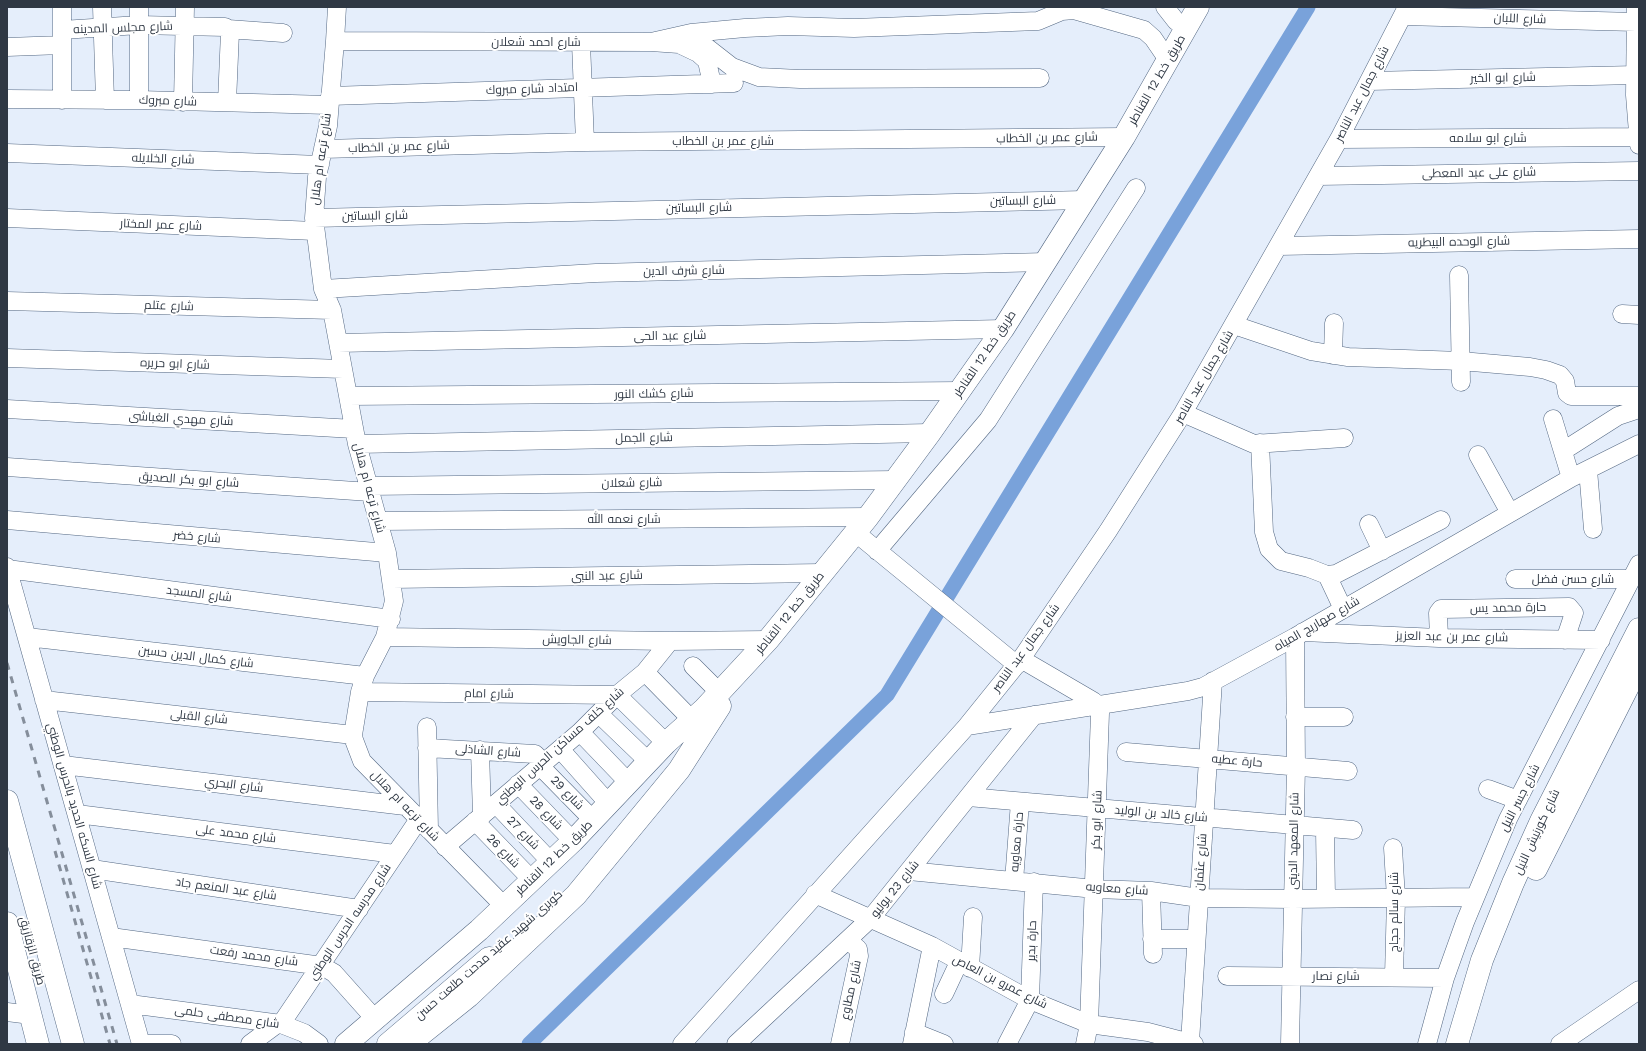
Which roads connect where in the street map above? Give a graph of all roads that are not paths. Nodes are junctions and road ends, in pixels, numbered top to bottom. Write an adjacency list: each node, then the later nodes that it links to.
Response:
1 (62, 7): 17 (street)
2 (102, 7): 13 (street)
3 (139, 7): 10 (street)
4 (185, 7): 11 (street)
5 (337, 7): 18 (street, شارع ترعه ام هلال)
6 (1166, 7): 12 (street, طريق خط 12 القناطر)
7 (1198, 7): 12 (main road, طريق خط 12 القناطر)
8 (1405, 11): 9 (street, شارع اللبان); 26 (street, شارع جمال عبد الناصر)
9 (1636, 15): 20 (street)
10 (139, 25): 11 (street, شارع مجلس المدينه); 13 (street, شارع مجلس المدينه); 34 (street)
11 (184, 25): 14 (street, شارع مجلس المدينه); 36 (street)
12 (1187, 26): 23 (main road, طريق خط 12 القناطر)
13 (102, 27): 17 (street, شارع مجلس المدينه); 33 (street)
14 (228, 29): 15 (street, شارع مجلس المدينه); 37 (street)
15 (283, 33)
16 (691, 33): 19 (street); 23 (street); 25 (street)
17 (62, 37): 22 (street, شارع مجلس المدينه); 32 (street)
18 (335, 41): 21 (street, شارع احمد شعلان); 35 (street, شارع ترعه ام هلال)
19 (650, 42): 21 (street, شارع احمد شعلان); 28 (street, شارع احمد شعلان)
20 (1638, 42): 24 (street)
21 (581, 43): 29 (street)
22 (7, 47)
23 (1168, 60): 38 (main road, طريق خط 12 القناطر)
24 (1636, 75): 26 (street, شارع ابو الخير); 30 (street)
25 (1040, 78)
26 (1369, 81): 39 (street, شارع جمال عبد الناصر)
27 (734, 83): 28 (street, امتداد شارع مبروك)
28 (712, 84): 29 (street, امتداد شارع مبروك)
29 (582, 88): 35 (street, امتداد شارع مبروك); 41 (street)
30 (1637, 95): 40 (street)
31 (7, 99): 32 (street, شارع مبروك)
32 (62, 100): 33 (street, شارع مبروك)
33 (105, 100): 34 (street, شارع مبروك)
34 (139, 100): 36 (street, شارع مبروك)
35 (329, 100): 37 (street, شارع مبروك); 43 (street, شارع ترعه ام هلال)
36 (183, 102): 37 (street, شارع مبروك)
37 (227, 102)
38 (1124, 137): 41 (street, شارع عمر بن الخطاب); 47 (main road, طريق خط 12 القناطر)
39 (1339, 139): 40 (street, شارع ابو سلامه); 45 (street, شارع جمال عبد الناصر)
40 (1638, 140)
41 (585, 142): 43 (street, شارع عمر بن الخطاب)
42 (7, 153): 43 (street, شارع الخلايله)
43 (321, 157): 49 (street, شارع ترعه ام هلال)
44 (1639, 171): 45 (street, شارع على عبد المعطى)
45 (1318, 176): 51 (street, شارع جمال عبد الناصر)
46 (1136, 188): 93 (street)
47 (1084, 200): 49 (street, شارع البساتين); 52 (main road, طريق خط 12 القناطر)
48 (7, 218): 49 (street, شارع عمر المختار)
49 (314, 224): 54 (street, شارع ترعه ام هلال)
50 (1639, 238): 51 (street, شارع الوحده البيطريه)
51 (1279, 246): 58 (street, شارع جمال عبد الناصر)
52 (1046, 262): 54 (street, شارع شرف الدين); 59 (main road, طريق خط 12 القناطر)
53 (1459, 275): 63 (street)
54 (323, 289): 56 (street, شارع ترعه ام هلال)
55 (7, 301): 56 (street, شارع عتلم)
56 (332, 310): 60 (street, شارع ترعه ام هلال)
57 (1334, 323): 61 (street)
58 (1234, 325): 61 (street); 71 (street, شارع جمال عبد الناصر)
59 (1003, 329): 60 (street, شارع عبد الحى); 66 (main road, طريق خط 12 القناطر)
60 (338, 343): 64 (street, شارع ترعه ام هلال)
61 (1333, 355): 63 (street)
62 (7, 358): 64 (street, شارع ابو حريره)
63 (1461, 361): 65 (street); 68 (street)
64 (343, 370): 67 (street, شارع ترعه ام هلال)
65 (1461, 382)
66 (961, 391): 67 (street, شارع كشك النور); 73 (main road, طريق خط 12 القناطر)
67 (348, 396): 74 (street, شارع ترعه ام هلال)
68 (1639, 396)
69 (7, 409): 74 (street, شارع مهدي الغباشى)
70 (1639, 409): 78 (street)
71 (1183, 413): 76 (street); 114 (street, شارع جمال عبد الناصر)
72 (1553, 420): 78 (street)
73 (930, 433): 74 (street, شارع الجمل); 83 (main road, طريق خط 12 القناطر)
74 (356, 436): 84 (street, شارع ترعه ام هلال)
75 (1344, 438): 76 (street)
76 (1260, 443): 98 (street)
77 (1639, 444): 81 (street, شارع صهاريج المياه)
78 (1563, 452): 82 (street)
79 (1478, 455): 85 (street)
80 (7, 467): 84 (street, شارع ابو بكر الصديق)
81 (1588, 470): 82 (street, شارع صهاريج المياه); 91 (street)
82 (1571, 478): 85 (street, شارع صهاريج المياه)
83 (896, 480): 84 (street, شارع شعلان); 90 (main road, طريق خط 12 القناطر)
84 (369, 489): 88 (street, شارع ترعه ام هلال)
85 (1510, 513): 102 (street, شارع صهاريج المياه)
86 (7, 520): 94 (street, شارع خضر)
87 (1441, 520): 92 (street)
88 (379, 521): 90 (street, شارع نعمه الله); 94 (street, شارع ترعه ام هلال)
89 (1369, 524): 92 (street)
90 (862, 525): 93 (street); 97 (main road, طريق خط 12 القناطر)
91 (1593, 528)
92 (1382, 550): 98 (street)
93 (877, 551): 114 (street)
94 (387, 553): 99 (street, شارع ترعه ام هلال)
95 (1639, 564): 101 (street, شارع جسر النيل)
96 (7, 568): 103 (street, شارع المسجد); 106 (street, شارع السكه الحديد بالحرس الوطني)
97 (822, 573): 99 (street, شارع عبد النبى); 109 (main road, طريق خط 12 القناطر)
98 (1327, 575): 102 (street)
99 (392, 579): 103 (street, شارع ترعه ام هلال)
100 (1515, 579): 101 (street, شارع حسن فضل)
101 (1630, 579): 111 (street, شارع جسر النيل)
102 (1343, 609): 105 (street, شارع صهاريج المياه)
103 (391, 619): 107 (street, شارع ترعه ام هلال)
104 (1639, 629): 231 (main road, شارع كورنيش النيل)
105 (1299, 635): 108 (street, شارع عمر بن عبد العزيز); 118 (street, شارع صهاريج المياه); 127 (street, شارع المعهد الدينى)
106 (27, 637): 119 (street, شارع كمال الدين حسين); 122 (street, شارع السكه الحديد بالحرس الوطني)
107 (385, 637): 112 (street, شارع الجاويش); 119 (street, شارع ترعه ام هلال)
108 (1439, 638): 110 (street, شارع عمر بن عبد العزيز); 110 (street, حارة محمد يس)
109 (768, 640): 112 (street, شارع الجاويش); 113 (main road, طريق خط 12 القناطر)
110 (1565, 640): 111 (street, شارع عمر بن عبد العزيز)
111 (1601, 640): 148 (street, شارع جسر النيل)
112 (670, 641): 117 (street, شارع خلف مساكن الحرس الوطني)
113 (751, 661): 120 (main road, طريق خط 12 القناطر); 125 (main road, طريق خط 12 القناطر)
114 (1019, 662): 123 (street); 129 (street, شارع جمال عبد الناصر)
115 (1639, 665): 232 (main road, شارع كورنيش النيل)
116 (693, 666): 120 (street)
117 (645, 672): 121 (street, شارع خلف مساكن الحرس الوطني); 125 (street)
118 (1213, 681): 123 (street, شارع صهاريج المياه); 138 (street, شارع عثمان)
119 (363, 684): 121 (street, شارع امام); 132 (street, شارع ترعه ام هلال)
120 (720, 693): 125 (main road, طريق خط 12 القناطر)
121 (617, 695): 124 (street, شارع خلف مساكن الحرس الوطني); 133 (street)
122 (44, 700): 132 (street, شارع القبلى); 141 (street, شارع السكه الحديد بالحرس الوطني)
123 (1099, 706): 126 (street, شارع صهاريج المياه); 154 (street, شارع ابو بكر)
124 (599, 714): 131 (street, شارع خلف مساكن الحرس الوطني); 139 (street)
125 (703, 715): 133 (main road, طريق خط 12 القناطر); 182 (main road, كوبرى شهيد عقيد مدحت طلعت حسن); 222 (main road, طريق خط 12 القناطر)
126 (1034, 715): 129 (street, شارع صهاريج المياه); 147 (street, شارع 23 يوليو)
127 (1295, 717): 128 (street); 142 (street, شارع المعهد الدينى)
128 (1344, 717)
129 (967, 726): 176 (street)
130 (427, 727): 134 (street)
131 (580, 732): 135 (street, شارع خلف مساكن الحرس الوطني); 144 (street)
132 (354, 734): 153 (street, شارع ترعه ام هلال)
133 (666, 743): 139 (main road, طريق خط 12 القناطر)
134 (427, 748): 136 (street, شارع الشاذلى); 159 (street)
135 (560, 749): 140 (street, شارع خلف مساكن الحرس الوطني); 152 (street)
136 (480, 750): 140 (street, شارع الشاذلى); 157 (street)
137 (1126, 752): 138 (street, حارة عطيه)
138 (1207, 758): 142 (street, حارة عطيه); 156 (street, شارع عثمان)
139 (649, 762): 144 (main road, طريق خط 12 القناطر)
140 (542, 764): 145 (street, شارع خلف مساكن الحرس الوطني); 158 (street, شارع 29)
141 (63, 765): 153 (street, شارع البحري); 155 (street, شارع السكه الحديد بالحرس الوطني)
142 (1296, 766): 143 (street, حارة عطيه); 160 (street, شارع المعهد الدينى)
143 (1348, 771)
144 (629, 783): 152 (main road, طريق خط 12 القناطر)
145 (518, 784): 151 (street, شارع خلف مساكن الحرس الوطني); 163 (street, شارع 28)
146 (1488, 790): 148 (street)
147 (968, 797): 150 (street, شارع خالد بن الوليد); 170 (street, شارع 23 يوليو)
148 (1518, 800): 177 (street, شارع جسر النيل)
149 (7, 801): 213 (main road)
150 (1020, 802): 154 (street, شارع خالد بن الوليد); 172 (street, حارة معاويه)
151 (496, 804): 157 (street, شارع خلف مساكن الحرس الوطني); 168 (street, شارع 27)
152 (609, 804): 158 (main road, طريق خط 12 القناطر)
153 (405, 806): 159 (street, شارع ترعه ام هلال)
154 (1097, 809): 156 (street, شارع خالد بن الوليد); 174 (street, شارع ابو بكر)
155 (76, 814): 166 (street, شارع محمد على); 169 (street, شارع السكه الحديد بالحرس الوطني)
156 (1204, 817): 160 (street, شارع خالد بن الوليد); 178 (street, شارع عثمان)
157 (478, 818): 164 (street, شارع خلف مساكن الحرس الوطني); 171 (street, شارع 26)
158 (594, 821): 163 (main road, طريق خط 12 القناطر)
159 (424, 825): 164 (street, شارع ترعه ام هلال); 166 (street, شارع مدرسه الحرس الوطني)
160 (1293, 826): 161 (street, شارع خالد بن الوليد); 181 (street, شارع المعهد الدينى)
161 (1326, 828): 162 (street, شارع خالد بن الوليد); 179 (street)
162 (1353, 830)
163 (573, 841): 168 (main road, طريق خط 12 القناطر)
164 (446, 846): 182 (street, شارع ترعه ام هلال)
165 (1393, 848): 180 (street, شارع سالم حجاج)
166 (395, 854): 183 (street, شارع مدرسه الحرس الوطني)
167 (7, 857): 212 (main road, طريق الزقازيق)
168 (551, 862): 171 (main road, طريق خط 12 القناطر)
169 (92, 869): 183 (street, شارع عبد المنعم جاد); 187 (street, شارع السكه الحديد بالحرس الوطني)
170 (909, 871): 172 (street, شارع معاويه); 185 (street, شارع 23 يوليو)
171 (532, 880): 182 (main road, طريق خط 12 القناطر)
172 (1014, 881): 173 (street, شارع معاويه)
173 (1034, 882): 174 (street, شارع معاويه); 200 (street, حارة بدير)
174 (1095, 889): 175 (street, شارع معاويه); 206 (street, شارع ابو بكر)
175 (1151, 891): 178 (street, شارع معاويه); 188 (street)
176 (815, 894): 185 (street, شارع عمرو بن العاص); 223 (street)
177 (1475, 897): 180 (street, شارع معاويه); 197 (street, شارع جسر النيل)
178 (1199, 898): 181 (street, شارع معاويه); 188 (street, شارع عثمان)
179 (1326, 898): 180 (street, شارع معاويه); 181 (street, شارع معاويه)
180 (1396, 898): 195 (street, شارع سالم حجاج)
181 (1293, 899): 196 (street, شارع المعهد الدينى)
182 (524, 907): 204 (main road, طريق خط 12 القناطر); 220 (main road, كوبرى شهيد عقيد مدحت طلعت حسن); 221 (main road, كوبرى شهيد عقيد مدحت طلعت حسن)
183 (359, 909): 192 (street, شارع مدرسه الحرس الوطني)
184 (973, 917): 191 (street)
185 (871, 918): 189 (street, شارع 23 يوليو); 190 (street, شارع عمرو بن العاص)
186 (7, 923): 193 (main road, طريق الزقازيق)
187 (111, 936): 192 (street, شارع محمد رفعت); 201 (street, شارع السكه الحديد بالحرس الوطني)
188 (1196, 939): 210 (street, شارع عثمان)
189 (848, 940): 224 (street, شارع 23 يوليو); 225 (street, شارع مطاوع)
190 (932, 946): 191 (street, شارع عمرو بن العاص); 208 (street)
191 (965, 965): 199 (street); 200 (street, شارع عمرو بن العاص)
192 (322, 966): 204 (street, شارع محمد رفعت); 205 (street, شارع مدرسه الحرس الوطني)
193 (14, 970): 203 (main road, طريق الزقازيق)
194 (1227, 976): 196 (street, شارع نصار)
195 (1394, 976): 196 (street, شارع نصار); 197 (street, شارع نصار)
196 (1290, 977): 229 (street, شارع المعهد الدينى)
197 (1445, 978): 230 (street, شارع جسر النيل)
198 (1638, 990): 233 (street)
199 (944, 994)
200 (1030, 1000): 206 (street, شارع عمرو بن العاص); 227 (street)
201 (130, 1004): 205 (street, شارع مصطفى حلمى); 214 (street, شارع السكه الحديد بالحرس الوطني)
202 (7, 1012): 203 (street)
203 (31, 1015): 211 (main road, طريق الزقازيق)
204 (375, 1019): 219 (main road, طريق خط 12 القناطر)
205 (279, 1024): 207 (street, شارع مصطفى حلمى); 216 (street, شارع مدرسه الحرس الوطني)
206 (1089, 1024): 209 (street, شارع عمرو بن العاص); 228 (street, شارع ابو بكر)
207 (304, 1033): 217 (street); 218 (street, شارع مصطفى حلمى)
208 (913, 1038): 226 (street)
209 (1148, 1038): 210 (street, شارع عمرو بن العاص)
210 (1192, 1043)
211 (38, 1044)
212 (59, 1044)
213 (73, 1044)
214 (141, 1044): 215 (street)
215 (172, 1044)
216 (250, 1044)
217 (290, 1044)
218 (319, 1044)
219 (346, 1044)
220 (364, 1044)
221 (388, 1044)
222 (409, 1044)
223 (682, 1044)
224 (736, 1044)
225 (840, 1044)
226 (944, 1044)
227 (1007, 1044)
228 (1085, 1044)
229 (1290, 1044)
230 (1427, 1044)
231 (1457, 1044)
232 (1470, 1044)
233 (1560, 1044)

